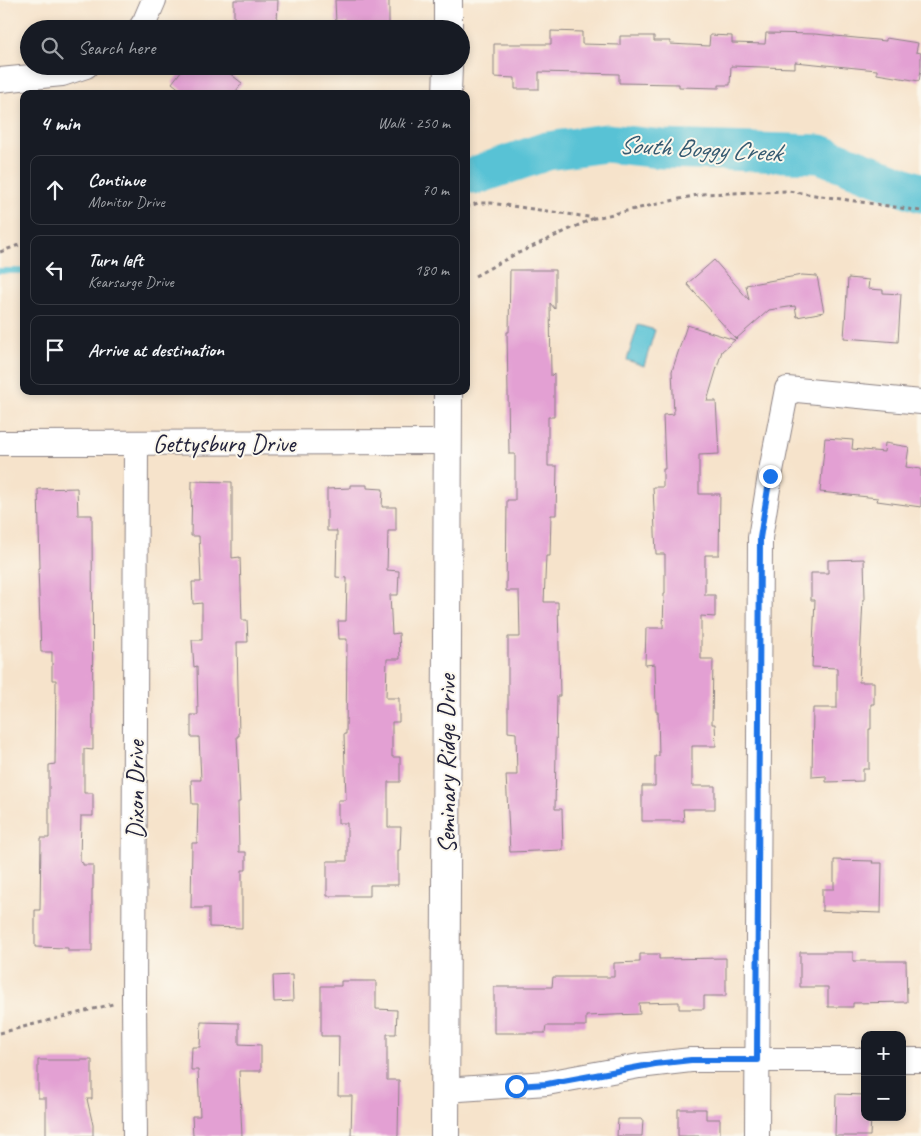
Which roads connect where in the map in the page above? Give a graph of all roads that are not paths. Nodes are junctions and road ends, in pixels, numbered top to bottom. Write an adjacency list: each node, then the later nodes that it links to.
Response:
1 (154, 0): 3 (street)
2 (448, 0): 4 (street)
3 (146, 20)
4 (448, 20)
5 (52, 75): 7 (street)
6 (448, 75): 8 (street)
7 (0, 80)
8 (447, 90)
9 (448, 395): 11 (street, Seminary Ridge Drive)
10 (921, 402): 14 (street)
11 (448, 442): 13 (street, Gettysburg Drive); 18 (street, Seminary Ridge Drive)
12 (0, 443): 13 (street, Gettysburg Drive)
13 (136, 443): 19 (street, Dixon Drive)
14 (757, 1060): 15 (street); 18 (street); 21 (street)
15 (861, 1060)
16 (906, 1060): 17 (street)
17 (921, 1060)
18 (445, 1090): 20 (street, Seminary Ridge Drive)
19 (136, 1136)
20 (446, 1136)
21 (757, 1136)

